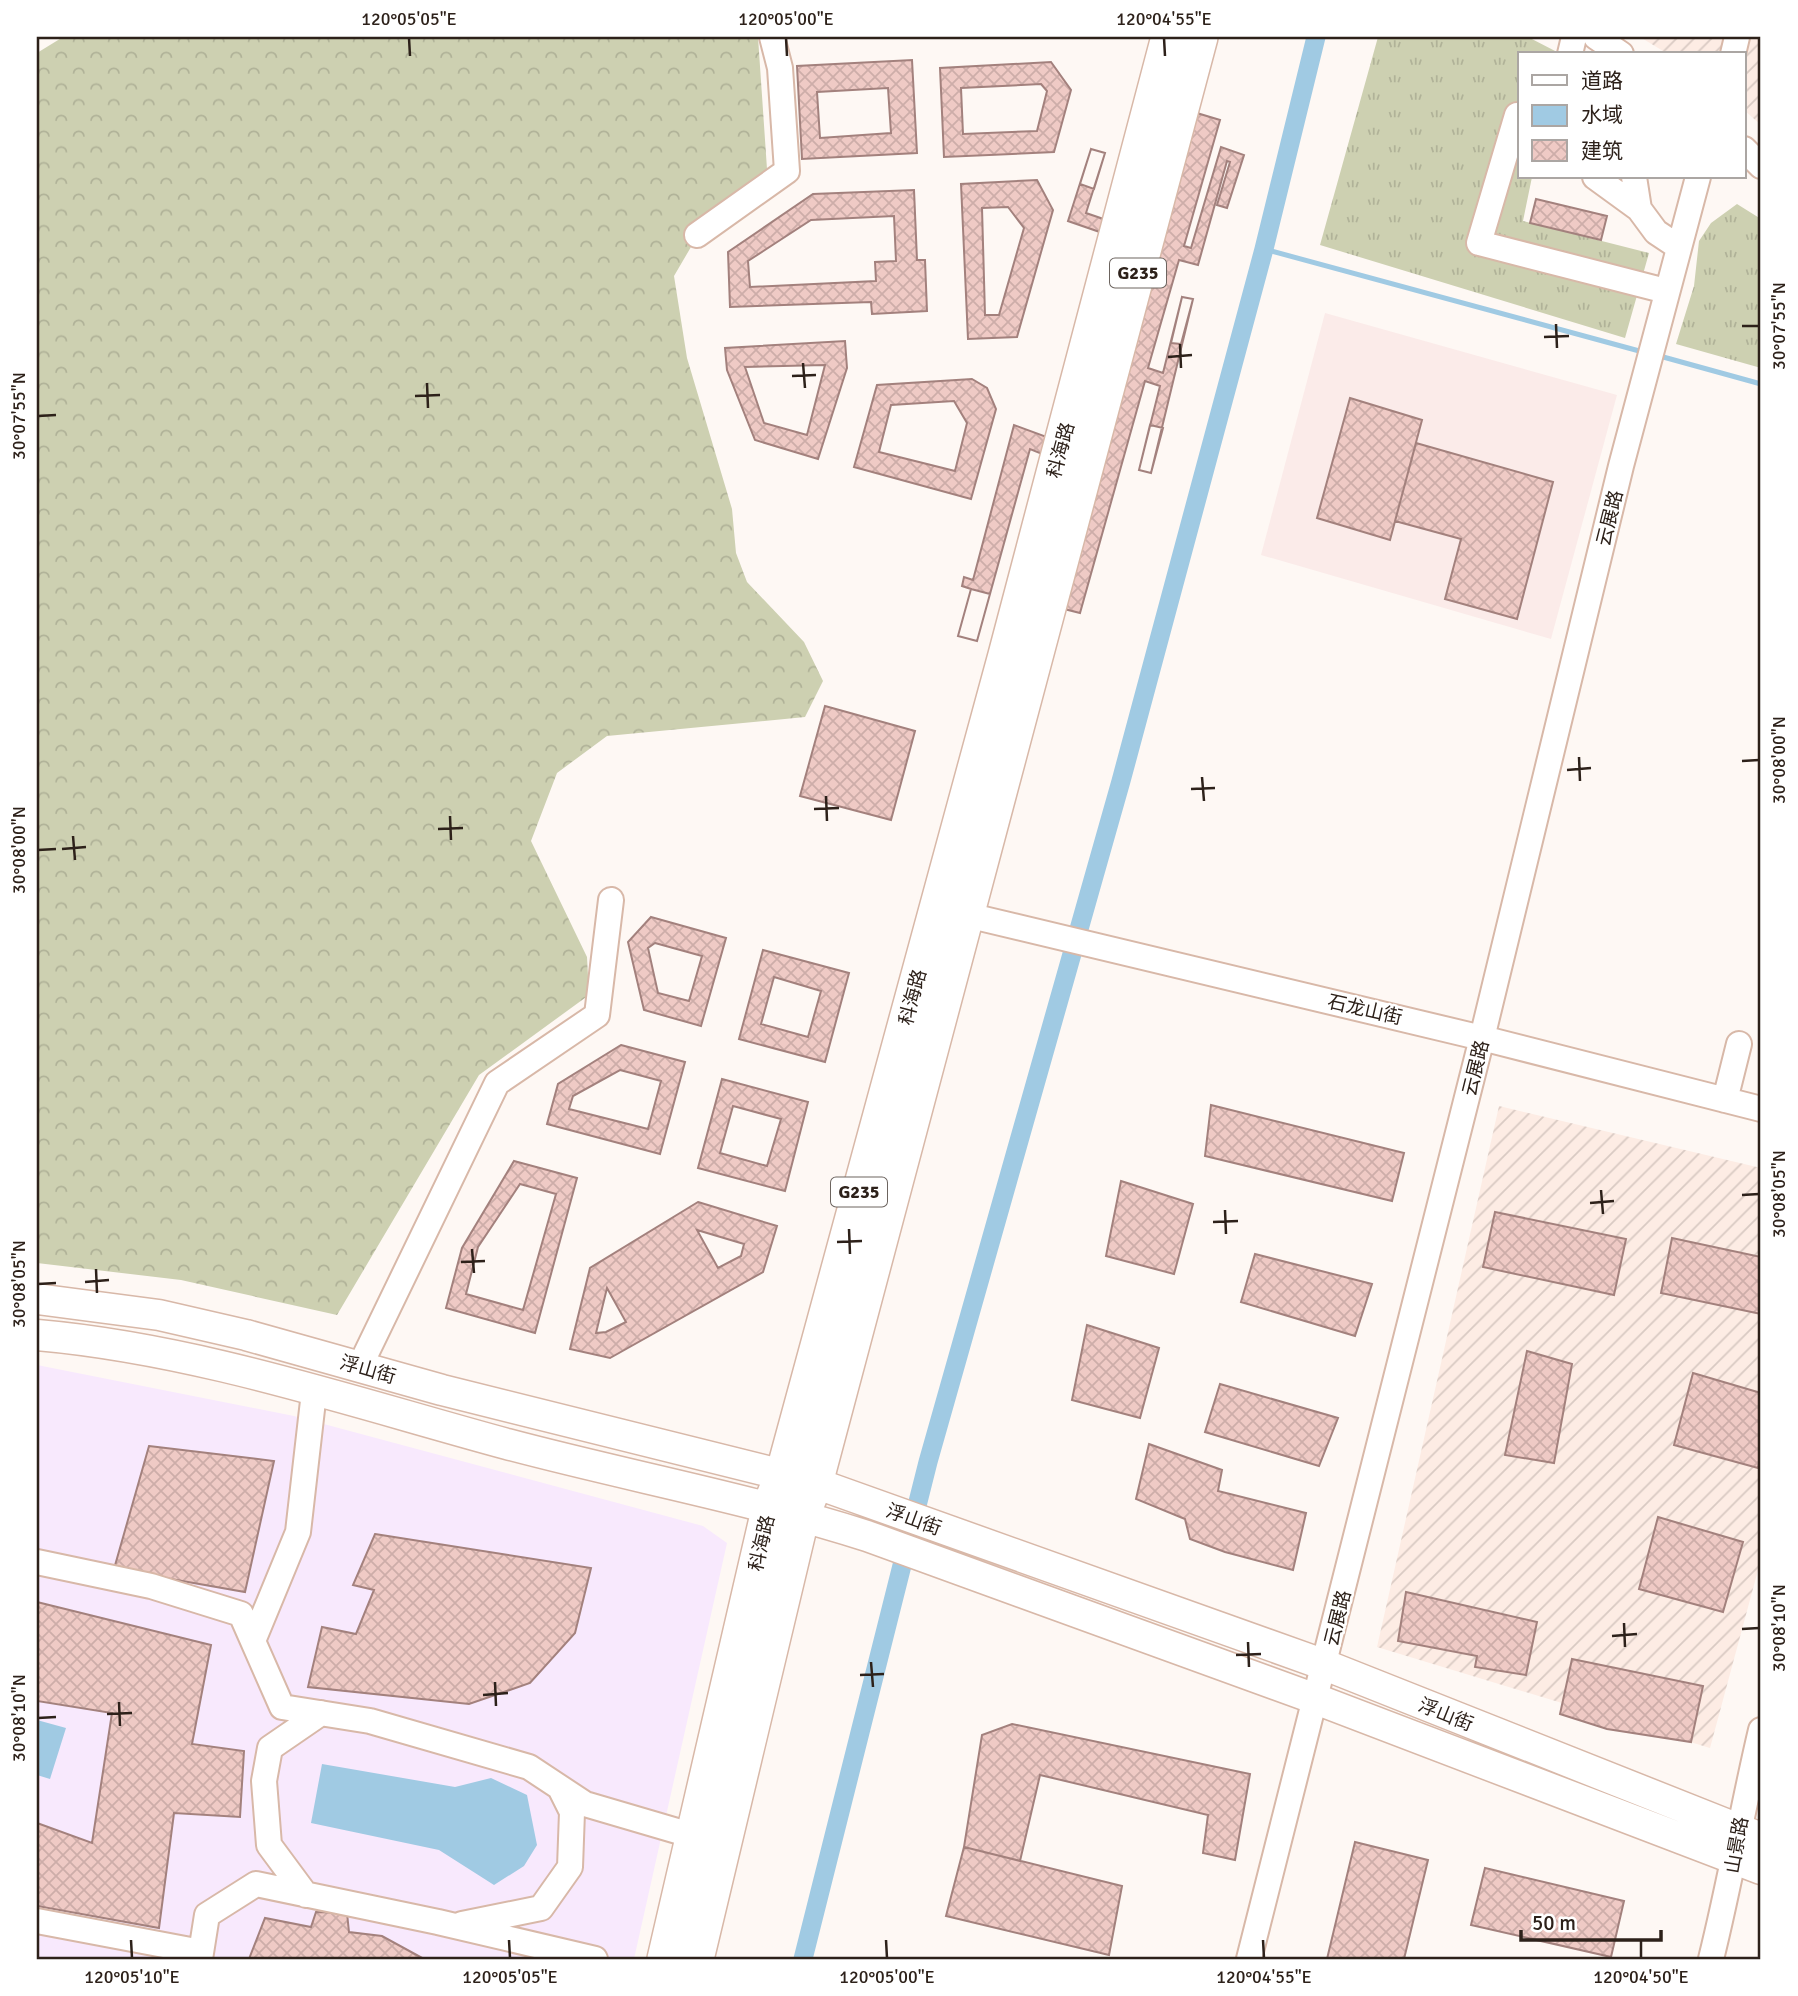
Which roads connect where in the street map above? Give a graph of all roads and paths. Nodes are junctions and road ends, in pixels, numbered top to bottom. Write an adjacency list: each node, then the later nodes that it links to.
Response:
1 (772, 37): 13 (street)
2 (1169, 37): 26 (highway, 科海路 / G235)
3 (1200, 37): 17 (highway, 科海路 / G235)
4 (1596, 37): 5 (street)
5 (1618, 52)
6 (1517, 115): 15 (street)
7 (1745, 150): 8 (street)
8 (1761, 166)
9 (1596, 178): 12 (street)
10 (1634, 178): 12 (street)
11 (1698, 178): 14 (street, 云展路)
12 (1639, 209): 14 (street)
13 (698, 235)
14 (1677, 246): 15 (street, 云展路)
15 (1666, 291): 18 (street, 云展路)
16 (611, 900): 24 (street)
17 (967, 915): 18 (street, 石龙山街); 26 (highway, 科海路 / G235)
18 (1482, 1038): 20 (street, 石龙山街); 29 (street, 云展路)
19 (1739, 1044): 20 (street)
20 (1725, 1100): 21 (street, 石龙山街)
21 (1761, 1109)
22 (37, 1299): 24 (main road, 浮山街)
23 (37, 1335): 25 (main road, 浮山街)
24 (360, 1366): 26 (main road, 浮山街)
25 (314, 1392): 26 (main road, 浮山街); 28 (street)
26 (792, 1495): 29 (main road, 浮山街); 30 (main road, 浮山街); 35 (highway, 科海路 / G235); 43 (highway, 科海路 / G235)
27 (37, 1562): 28 (street)
28 (253, 1641): 31 (street)
29 (1325, 1665): 30 (street, 云展路); 34 (main road, 浮山街)
30 (1313, 1698): 36 (main road, 浮山街); 44 (street, 云展路)
31 (321, 1713): 33 (street); 37 (street)
32 (1761, 1730): 34 (street, 山景路)
33 (560, 1788): 35 (street); 39 (street)
34 (1749, 1834): 36 (street, 山景路)
35 (694, 1836): 42 (highway, 科海路 / G235)
36 (1748, 1865): 45 (street, 山景路)
37 (306, 1895): 39 (street); 40 (street)
38 (37, 1921): 40 (street)
39 (454, 1926): 41 (street)
40 (201, 1956)
41 (595, 1959)
42 (665, 1959)
43 (696, 1959)
44 (1249, 1959)
45 (1711, 1959)

